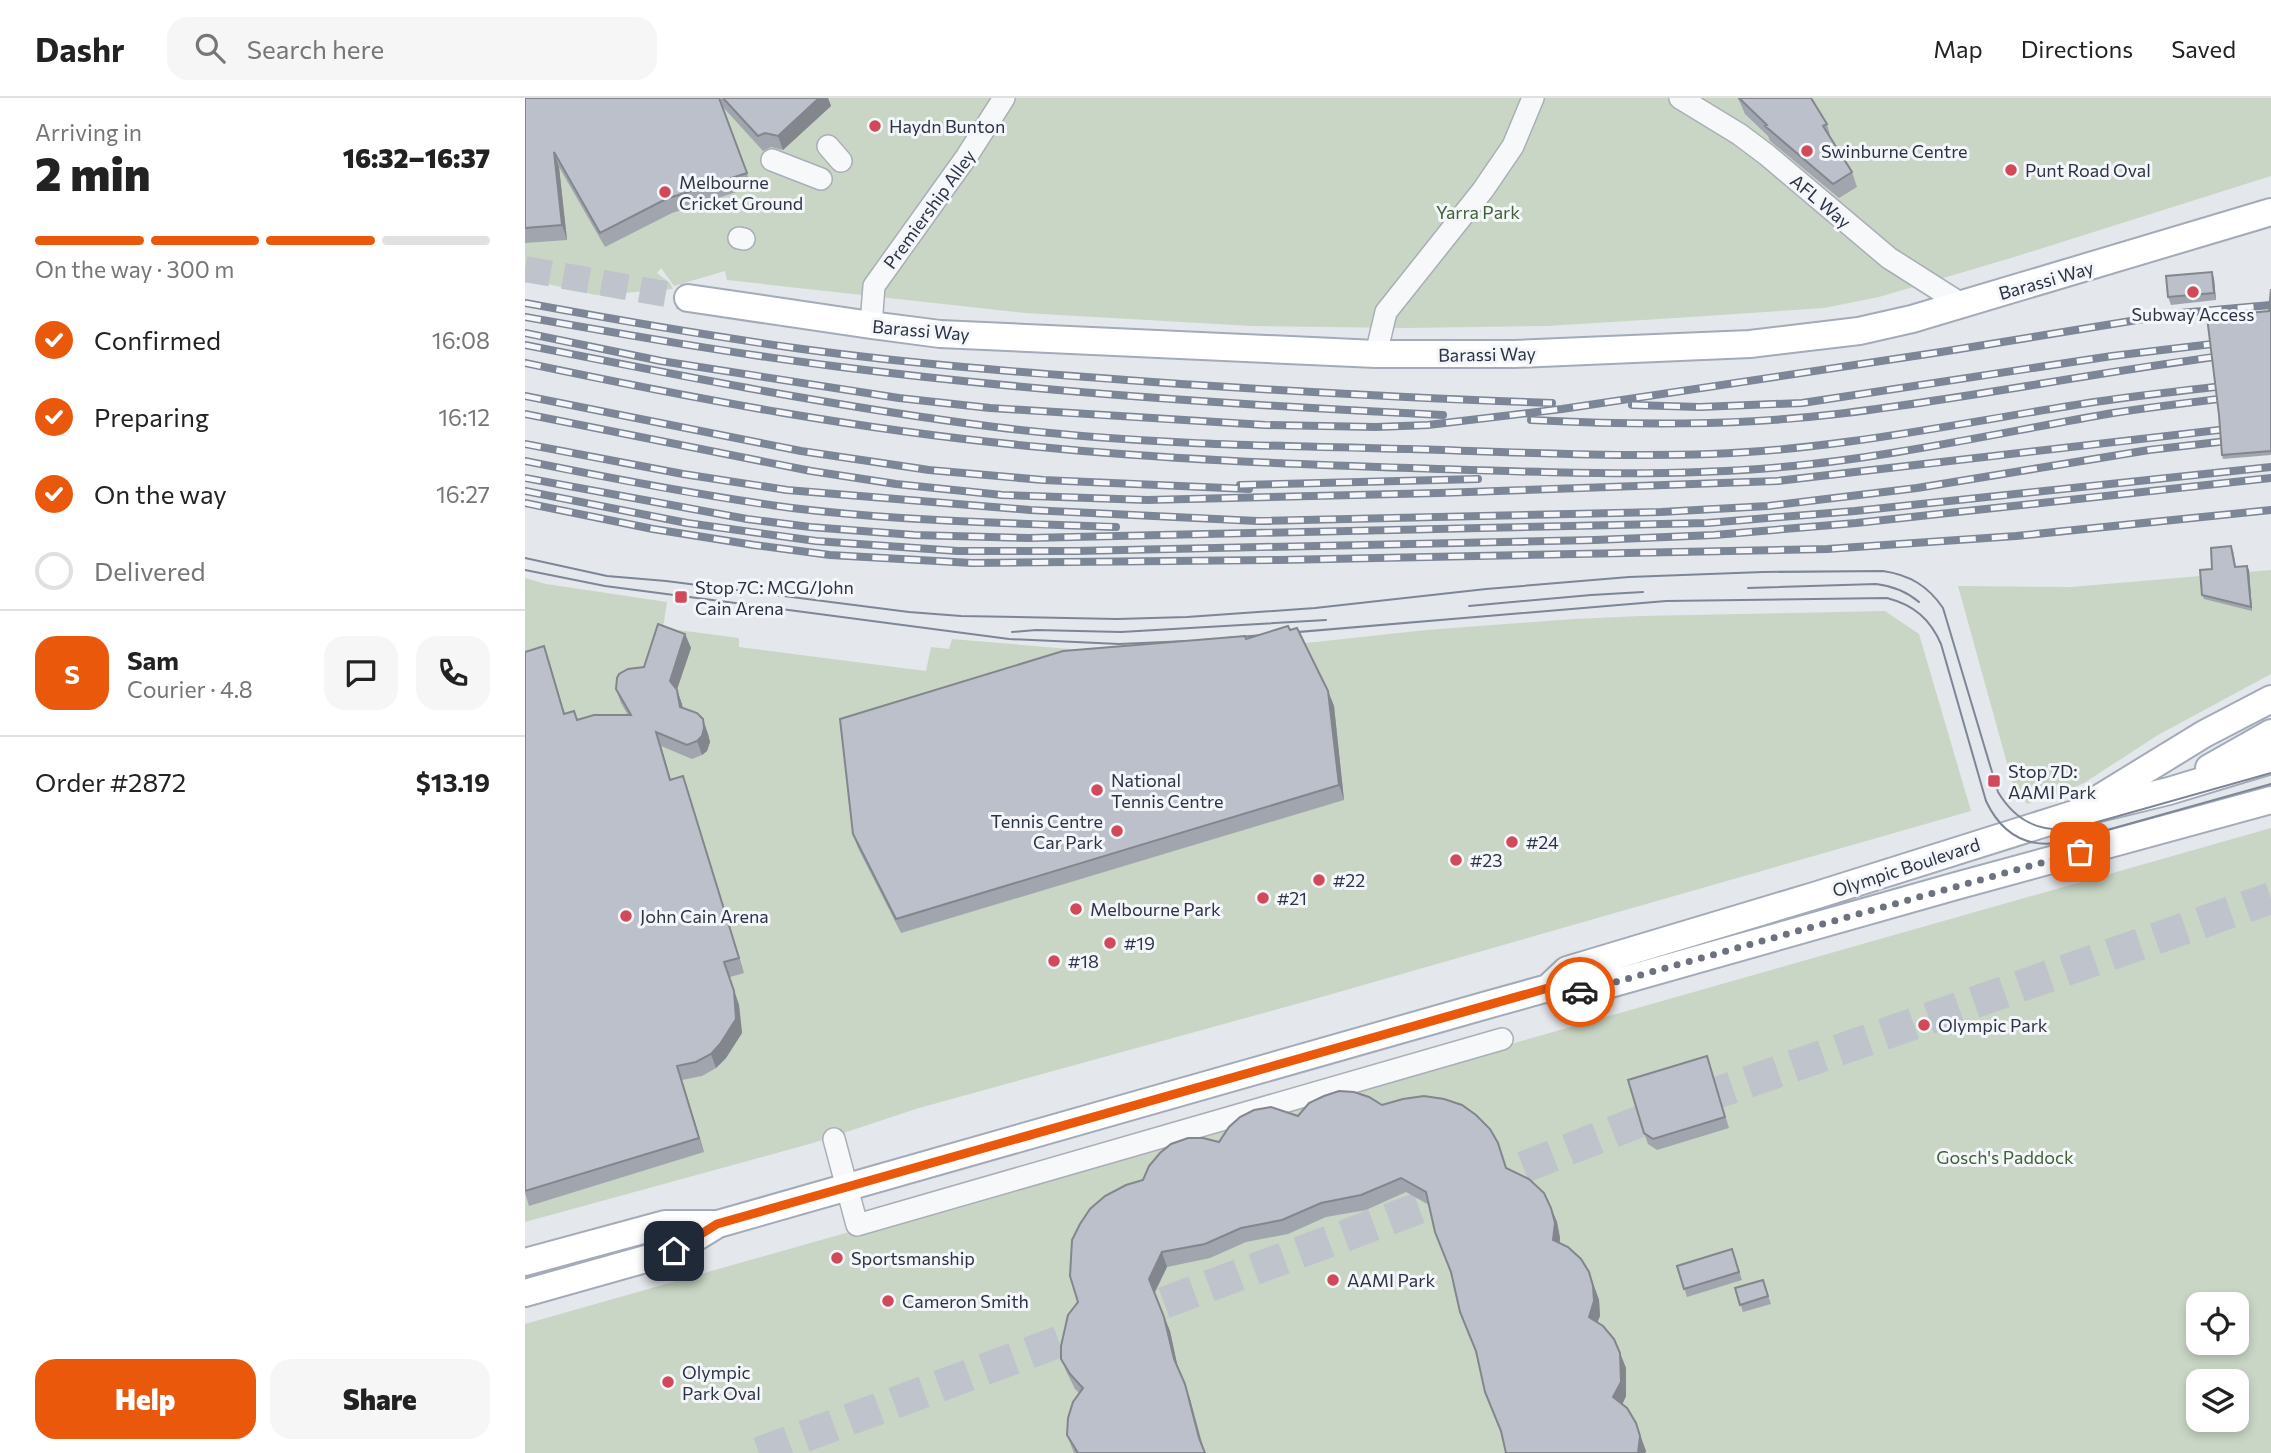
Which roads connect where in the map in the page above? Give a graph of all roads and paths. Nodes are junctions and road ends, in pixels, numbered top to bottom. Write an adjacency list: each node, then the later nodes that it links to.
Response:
1 (1004, 98): 9 (street, Premiership Alley)
2 (1533, 98): 10 (street)
3 (1688, 101): 8 (street, AFL Way)
4 (772, 160): 5 (street)
5 (821, 179)
6 (2265, 216): 8 (main road, Barassi Way)
7 (688, 298): 9 (main road, Barassi Way)
8 (1963, 305): 10 (main road, Barassi Way)
9 (871, 326): 10 (main road, Barassi Way)
10 (1376, 354)
11 (2271, 699): 13 (main road)
12 (2271, 733): 15 (main road)
13 (2181, 747): 15 (main road); 17 (main road)
14 (2271, 760): 15 (main road, Olympic Boulevard)
15 (2169, 791): 17 (main road, Olympic Boulevard); 18 (main road); 19 (main road)
16 (2271, 800): 18 (main road, Olympic Boulevard)
17 (2071, 815): 20 (main road, Olympic Boulevard)
18 (2195, 822): 19 (main road, Olympic Boulevard)
19 (2057, 858): 20 (main road, Olympic Boulevard)
20 (1548, 988): 23 (main road, Olympic Boulevard)
21 (1502, 1039): 23 (street)
22 (834, 1139): 23 (street)
23 (847, 1187): 24 (main road, Olympic Boulevard)
24 (717, 1224): 25 (main road, Olympic Boulevard); 26 (main road, Olympic Boulevard)
25 (525, 1262)
26 (525, 1293)

